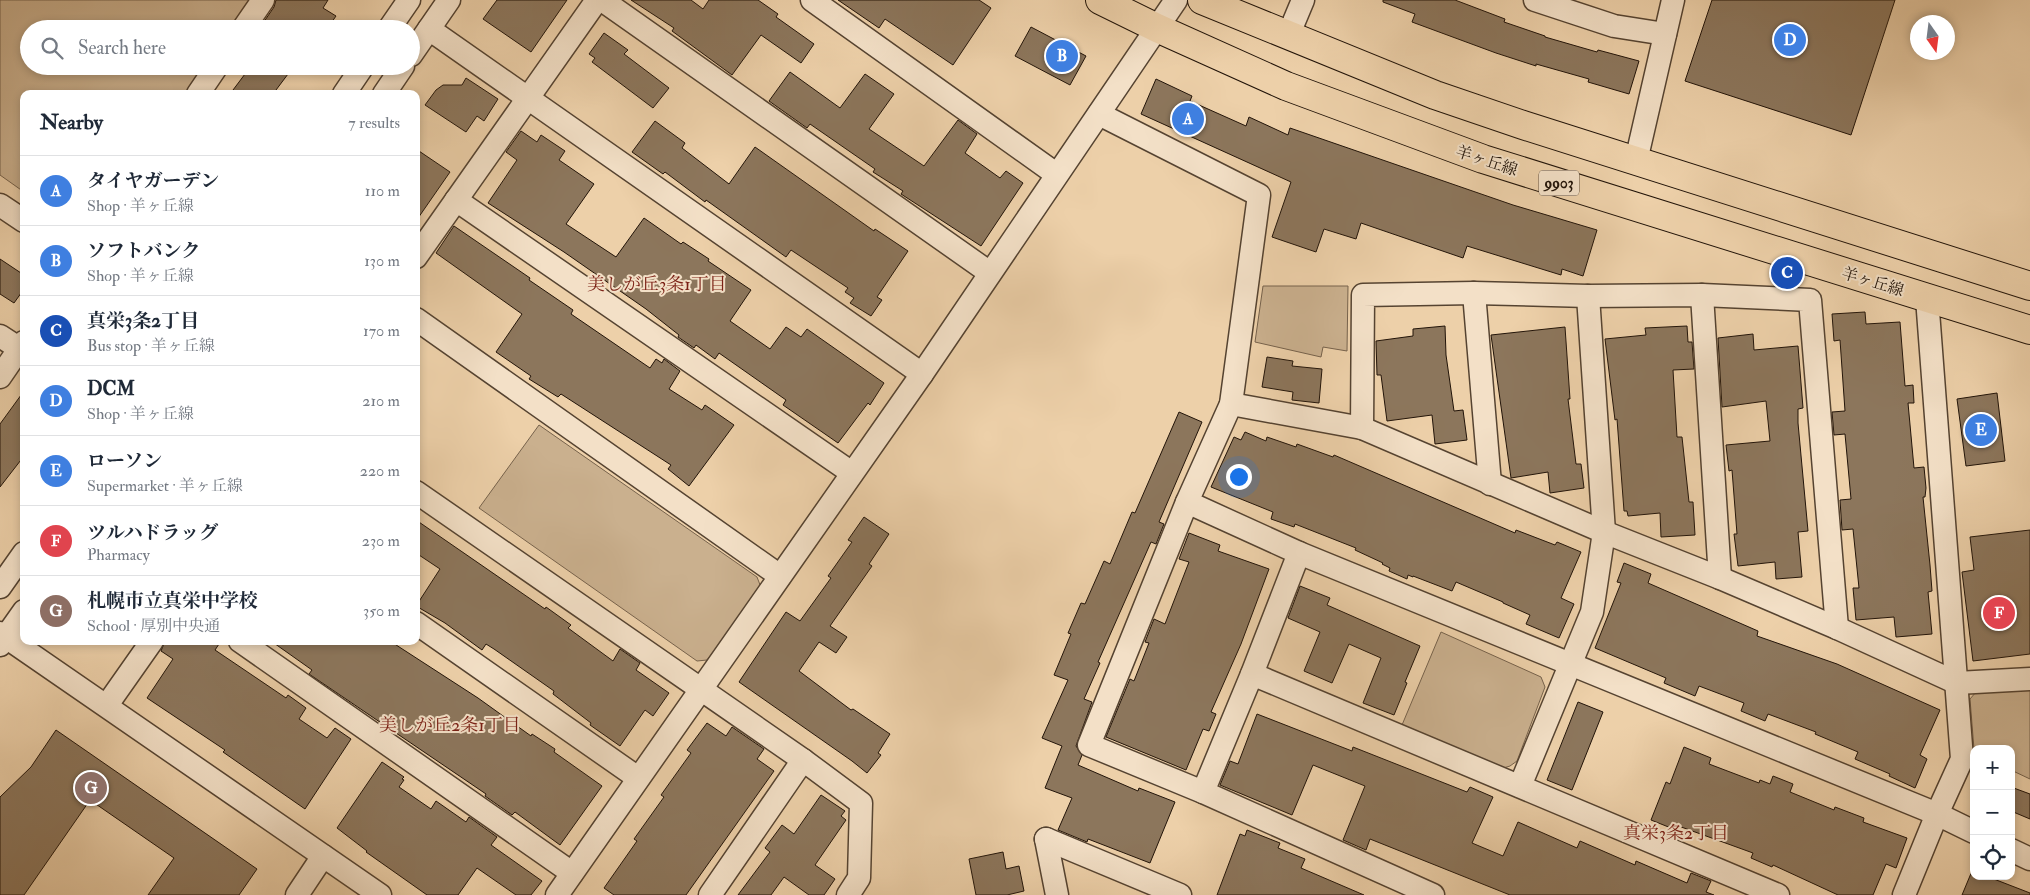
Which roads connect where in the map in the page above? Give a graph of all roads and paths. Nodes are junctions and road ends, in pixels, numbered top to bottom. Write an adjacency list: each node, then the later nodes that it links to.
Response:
1 (263, 0): 13 (street)
2 (410, 0): 14 (street)
3 (449, 0): 15 (street)
4 (597, 0): 26 (street)
5 (602, 0): 34 (street)
6 (812, 0): 29 (street)
7 (1100, 0): 16 (main road, 羊ヶ丘線 / 9903)
8 (1176, 0): 16 (street)
9 (1202, 0): 18 (main road)
10 (1303, 0): 18 (street)
11 (1673, 0): 17 (street)
12 (1542, 1): 17 (street)
13 (249, 20)
14 (396, 20)
15 (429, 28): 19 (street); 26 (street)
16 (1157, 28): 27 (street); 39 (main road, 羊ヶ丘線 / 9903)
17 (1665, 34): 28 (street)
18 (1288, 36): 28 (main road)
19 (420, 42)
20 (211, 75): 23 (street)
21 (357, 75): 24 (street)
22 (397, 75): 25 (street)
23 (201, 90)
24 (347, 90)
25 (387, 90)
26 (527, 98): 30 (street); 45 (street)
27 (1099, 114): 29 (street); 47 (street)
28 (1636, 161): 35 (main road)
29 (1056, 174): 34 (street)
30 (456, 200): 33 (street); 49 (street)
31 (0, 205): 32 (street)
32 (20, 218)
33 (420, 251)
34 (990, 273): 45 (street)
35 (2030, 286)
36 (1474, 293): 38 (street); 48 (street); 50 (street)
37 (1702, 295): 38 (street); 57 (street); 61 (street)
38 (1588, 296): 53 (street)
39 (1927, 298): 41 (main road, 羊ヶ丘線 / 9903); 68 (street)
40 (420, 322): 56 (street)
41 (2030, 330)
42 (0, 336): 43 (street)
43 (20, 344)
44 (20, 348): 46 (street)
45 (922, 374): 49 (street)
46 (0, 377)
47 (1231, 404): 48 (street); 52 (street)
48 (1362, 428): 50 (street)
49 (852, 473): 56 (street)
50 (1490, 484): 53 (street)
51 (420, 495): 69 (street)
52 (1187, 502): 54 (street); 74 (street)
53 (1604, 532): 57 (street); 65 (street)
54 (1299, 553): 65 (street); 66 (street)
55 (20, 559): 58 (street)
56 (780, 576): 69 (street)
57 (1720, 578): 61 (street)
58 (0, 587)
59 (20, 616): 62 (street)
60 (420, 627): 72 (street)
61 (1837, 628): 68 (street)
62 (2, 639): 70 (street)
63 (149, 645): 70 (street)
64 (246, 645): 80 (street)
65 (1570, 663): 73 (street); 75 (street)
66 (1252, 674): 73 (street); 74 (street)
67 (2030, 679): 68 (street)
68 (1957, 683): 75 (street)
69 (700, 689): 71 (street); 72 (street)
70 (106, 705): 78 (street)
71 (803, 760): 84 (street); 85 (street)
72 (638, 778): 80 (street)
73 (1520, 786): 89 (street)
74 (1203, 792): 88 (street)
75 (1937, 814): 76 (street); 90 (street)
76 (1970, 830)
77 (2015, 852): 79 (street)
78 (323, 856): 81 (street); 82 (street)
79 (2030, 859)
80 (572, 873): 83 (street)
81 (297, 895)
82 (380, 895)
83 (557, 895)
84 (710, 895)
85 (848, 895)
86 (1057, 895): 87 (street)
87 (1180, 895)
88 (1433, 895)
89 (1778, 895)
90 (1904, 895)

